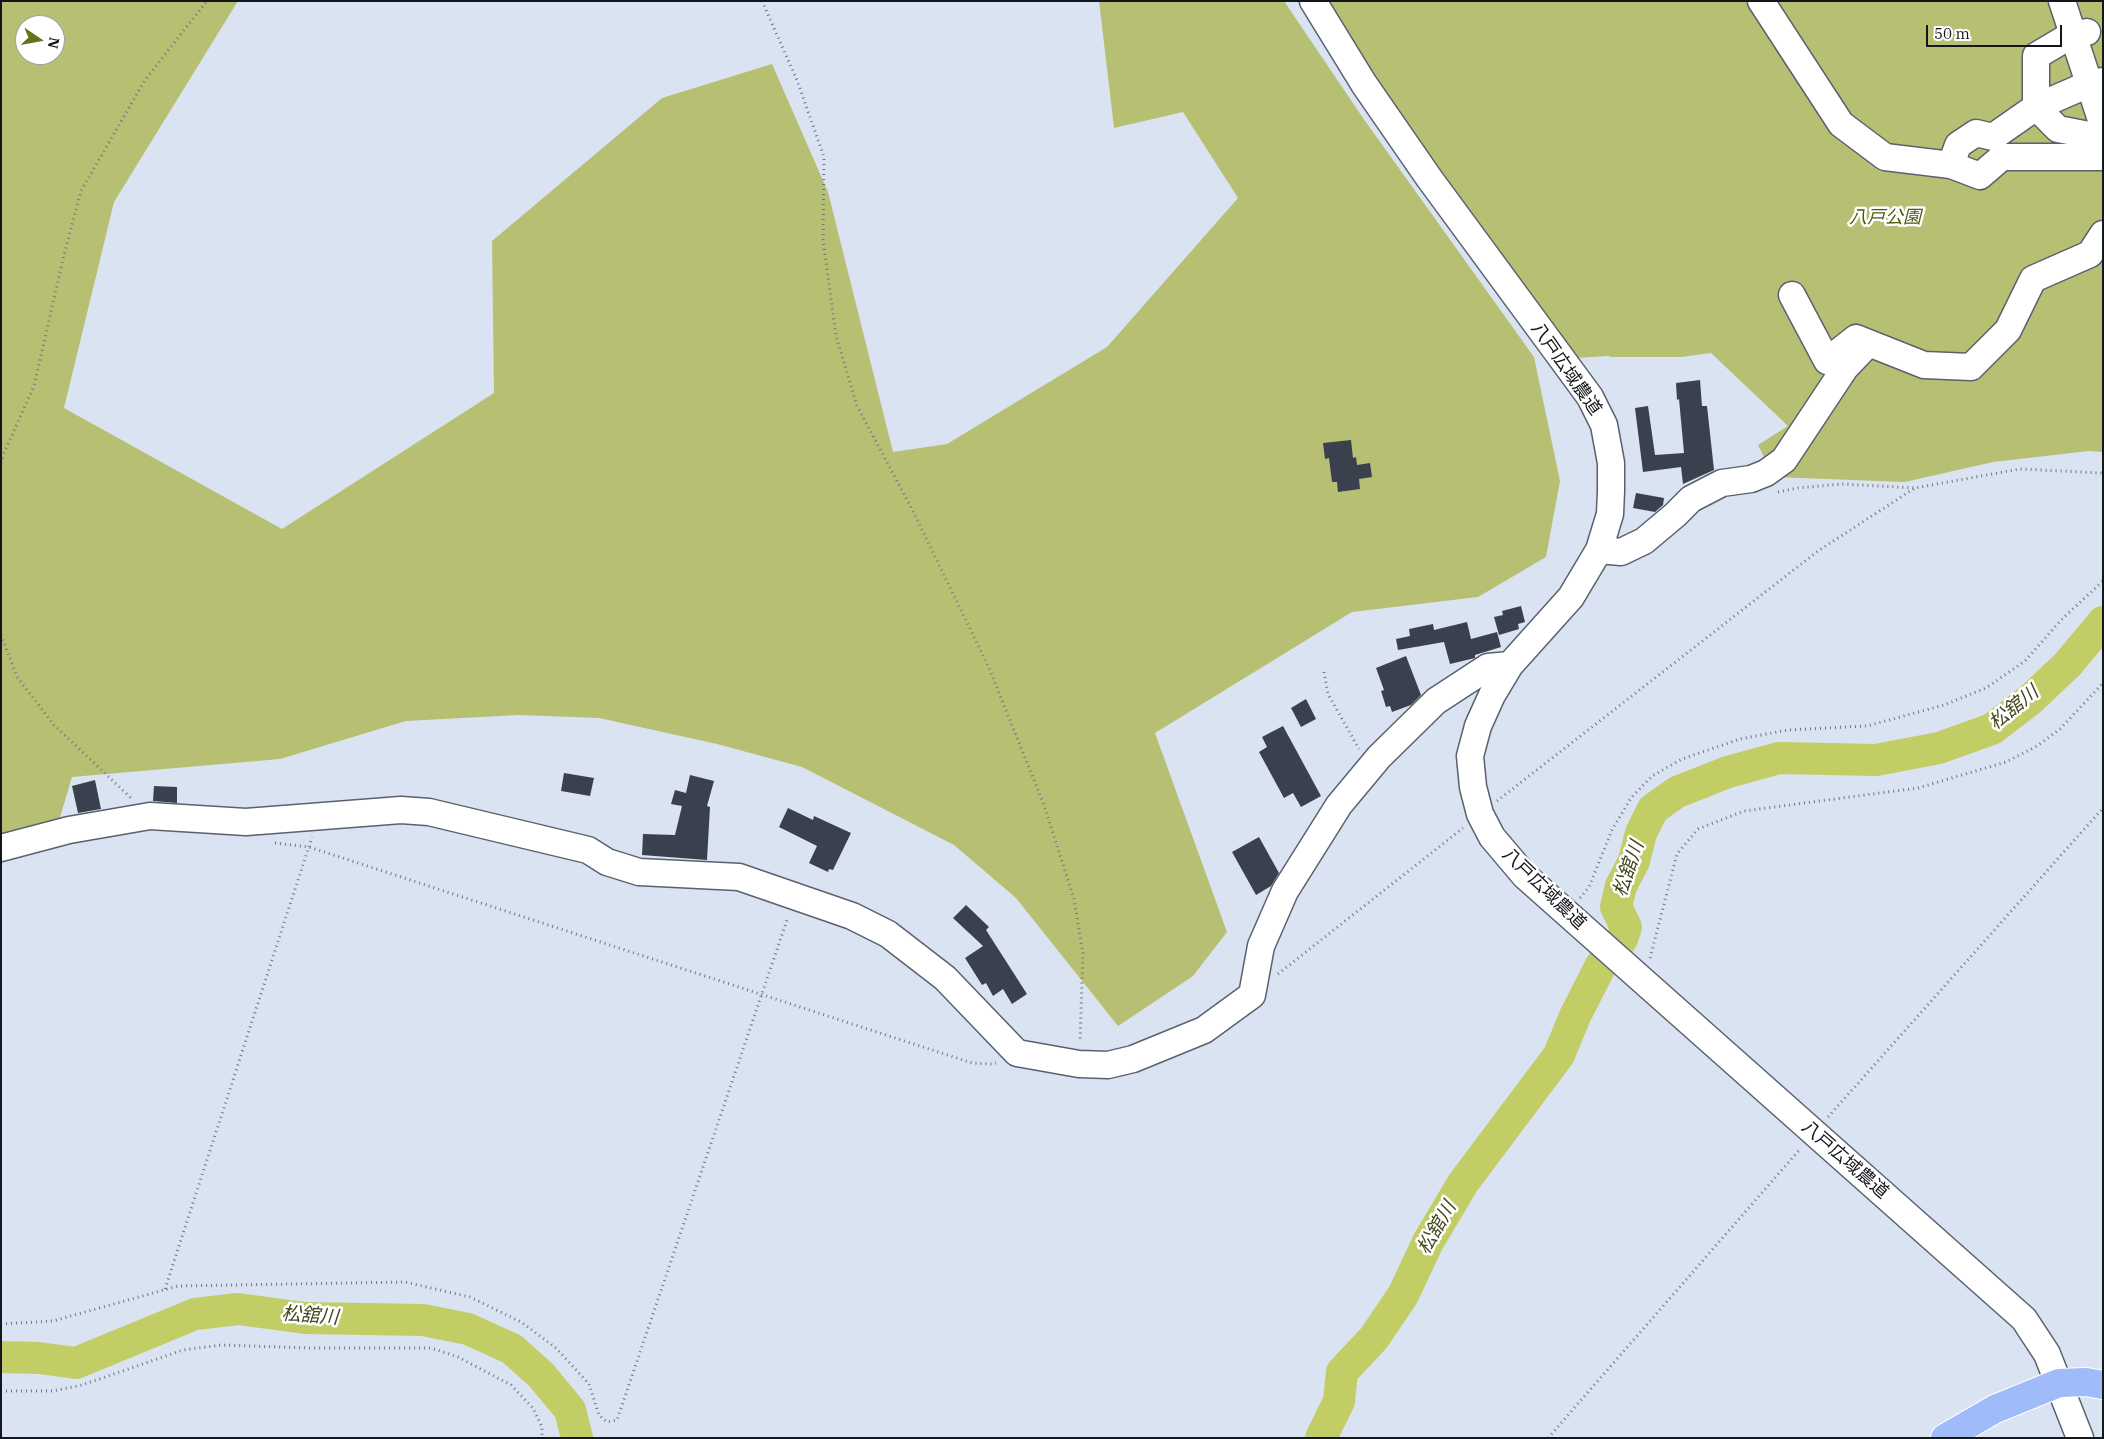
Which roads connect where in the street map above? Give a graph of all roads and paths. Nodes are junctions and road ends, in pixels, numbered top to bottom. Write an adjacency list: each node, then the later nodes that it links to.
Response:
1 (207, 1): 17 (path)
2 (762, 1): 41 (path)
3 (1313, 1): 21 (street, 八戸広域農道)
4 (1761, 1): 13 (street)
5 (2062, 1): 6 (street)
6 (2080, 33): 7 (street); 8 (street)
7 (2096, 83): 8 (street); 9 (street)
8 (2036, 107): 10 (street); 11 (street)
9 (2103, 126)
10 (2103, 134)
11 (1997, 147): 12 (street); 13 (street); 13 (street)
12 (2103, 157)
13 (1951, 165)
14 (2103, 234): 16 (street)
15 (1792, 296): 16 (street)
16 (1870, 343): 21 (street)
17 (1, 464)
18 (2103, 473): 19 (path)
19 (1915, 488): 20 (path); 29 (path)
20 (1771, 494)
21 (1599, 550): 24 (street, 八戸広域農道)
22 (2103, 581): 36 (path)
23 (1, 635): 30 (path)
24 (1510, 665): 27 (street); 29 (street, 八戸広域農道)
25 (1324, 672): 27 (path)
26 (2103, 683): 37 (path)
27 (1370, 767): 39 (street)
28 (2103, 808): 42 (path)
29 (1480, 814): 36 (street, 八戸広域農道); 39 (path)
30 (150, 816): 31 (street); 34 (street)
31 (319, 816): 33 (path); 35 (street)
32 (270, 843): 33 (path)
33 (308, 847): 38 (path); 43 (path)
34 (1, 848)
35 (795, 895): 38 (path); 40 (street)
36 (1571, 917): 37 (street, 八戸広域農道)
37 (1638, 977): 42 (street, 八戸広域農道)
38 (762, 993): 40 (path); 43 (path)
39 (1252, 995): 41 (street)
40 (1017, 1052): 41 (street)
41 (1079, 1064)
42 (1814, 1133): 45 (street, 八戸広域農道); 49 (path)
43 (165, 1289): 44 (path)
44 (1, 1324)
45 (2059, 1383): 46 (main road); 50 (main road); 51 (street, 八戸広域農道)
46 (2103, 1385)
47 (1, 1391): 48 (path)
48 (542, 1438)
49 (1548, 1438)
50 (1945, 1438)
51 (2080, 1438)

